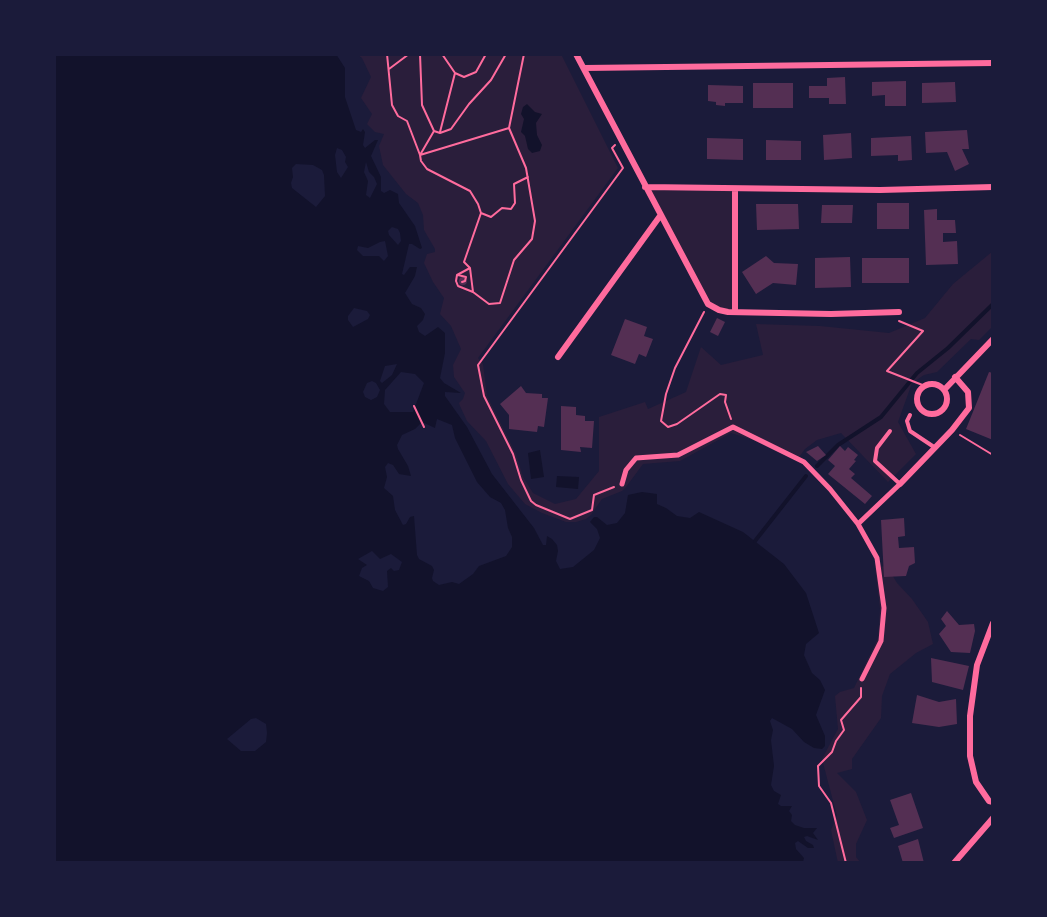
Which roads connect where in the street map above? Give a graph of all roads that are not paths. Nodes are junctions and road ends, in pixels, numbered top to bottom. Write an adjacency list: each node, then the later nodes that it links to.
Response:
1 (576, 54): 3 (street)
2 (993, 63): 3 (street)
3 (584, 68): 4 (street)
4 (645, 187): 6 (street); 7 (street)
5 (993, 187): 6 (street)
6 (735, 190): 8 (street)
7 (660, 216): 8 (street); 11 (street)
8 (735, 311): 9 (street)
9 (899, 312)
10 (993, 339): 12 (street)
11 (558, 357)
12 (955, 377): 13 (street); 16 (street)
13 (944, 390): 13 (street)
14 (910, 415): 16 (lane)
15 (890, 431): 18 (lane)
16 (935, 448): 18 (street)
17 (622, 484): 19 (street)
18 (900, 484): 19 (street)
19 (858, 524): 21 (street)
20 (993, 623): 22 (street)
21 (862, 679)
22 (993, 802)
23 (993, 818): 24 (street)
24 (954, 863)

